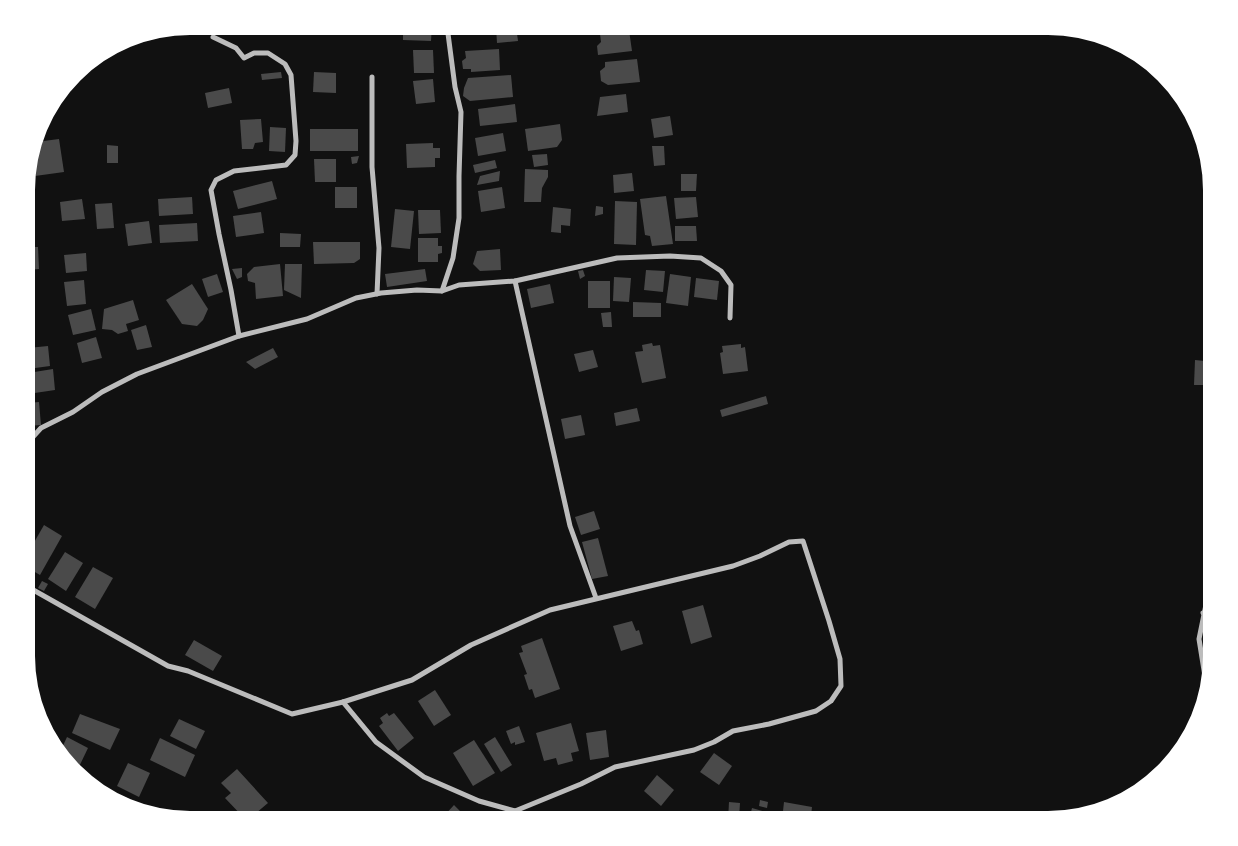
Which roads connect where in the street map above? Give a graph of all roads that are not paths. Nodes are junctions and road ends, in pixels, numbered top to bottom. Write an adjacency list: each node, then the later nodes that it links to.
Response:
1 (449, 35): 5 (street)
2 (213, 36): 8 (street)
3 (372, 76): 6 (street)
4 (515, 281): 5 (street); 7 (street); 11 (street)
5 (442, 291): 6 (street)
6 (377, 294): 8 (street)
7 (730, 318)
8 (240, 336): 9 (street)
9 (35, 435)
10 (35, 591): 14 (street)
11 (596, 598): 14 (street); 15 (street)
12 (1203, 613): 13 (street)
13 (1203, 664)
14 (343, 702): 15 (street)
15 (515, 811)

